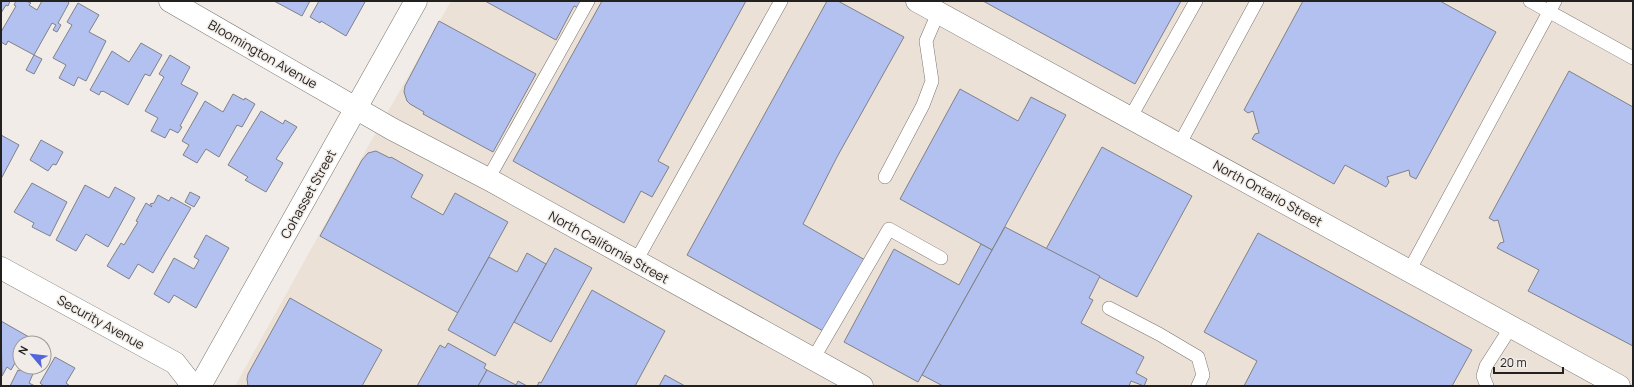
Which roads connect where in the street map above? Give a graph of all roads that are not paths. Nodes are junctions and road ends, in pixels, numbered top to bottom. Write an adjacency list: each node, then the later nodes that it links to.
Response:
1 (170, 1): 12 (street, Bloomington Avenue)
2 (416, 1): 12 (street, Cohasset Street)
3 (588, 1): 16 (lane)
4 (781, 1): 18 (lane)
5 (917, 1): 10 (street, North Ontario Street)
6 (1196, 1): 13 (lane)
7 (1257, 1): 14 (lane)
8 (1530, 1): 9 (lane)
9 (1552, 6): 11 (lane); 20 (lane)
10 (938, 12): 13 (street, North Ontario Street); 15 (lane)
11 (1633, 58)
12 (356, 108): 16 (street, North California Street); 25 (street, Cohasset Street)
13 (1130, 118): 14 (street, North Ontario Street)
14 (1179, 145): 20 (street, North Ontario Street)
15 (885, 177)
16 (488, 179): 18 (street, North California Street)
17 (941, 258): 23 (lane)
18 (636, 261): 23 (street, North California Street)
19 (1, 268): 24 (street, Security Avenue)
20 (1409, 271): 22 (street, North Ontario Street)
21 (1109, 308): 27 (lane)
22 (1511, 327): 28 (lane); 29 (street, North Ontario Street)
23 (813, 359): 26 (street, North California Street)
24 (193, 386)
25 (200, 386)
26 (862, 386)
27 (1198, 386)
28 (1486, 386)
29 (1619, 386)

